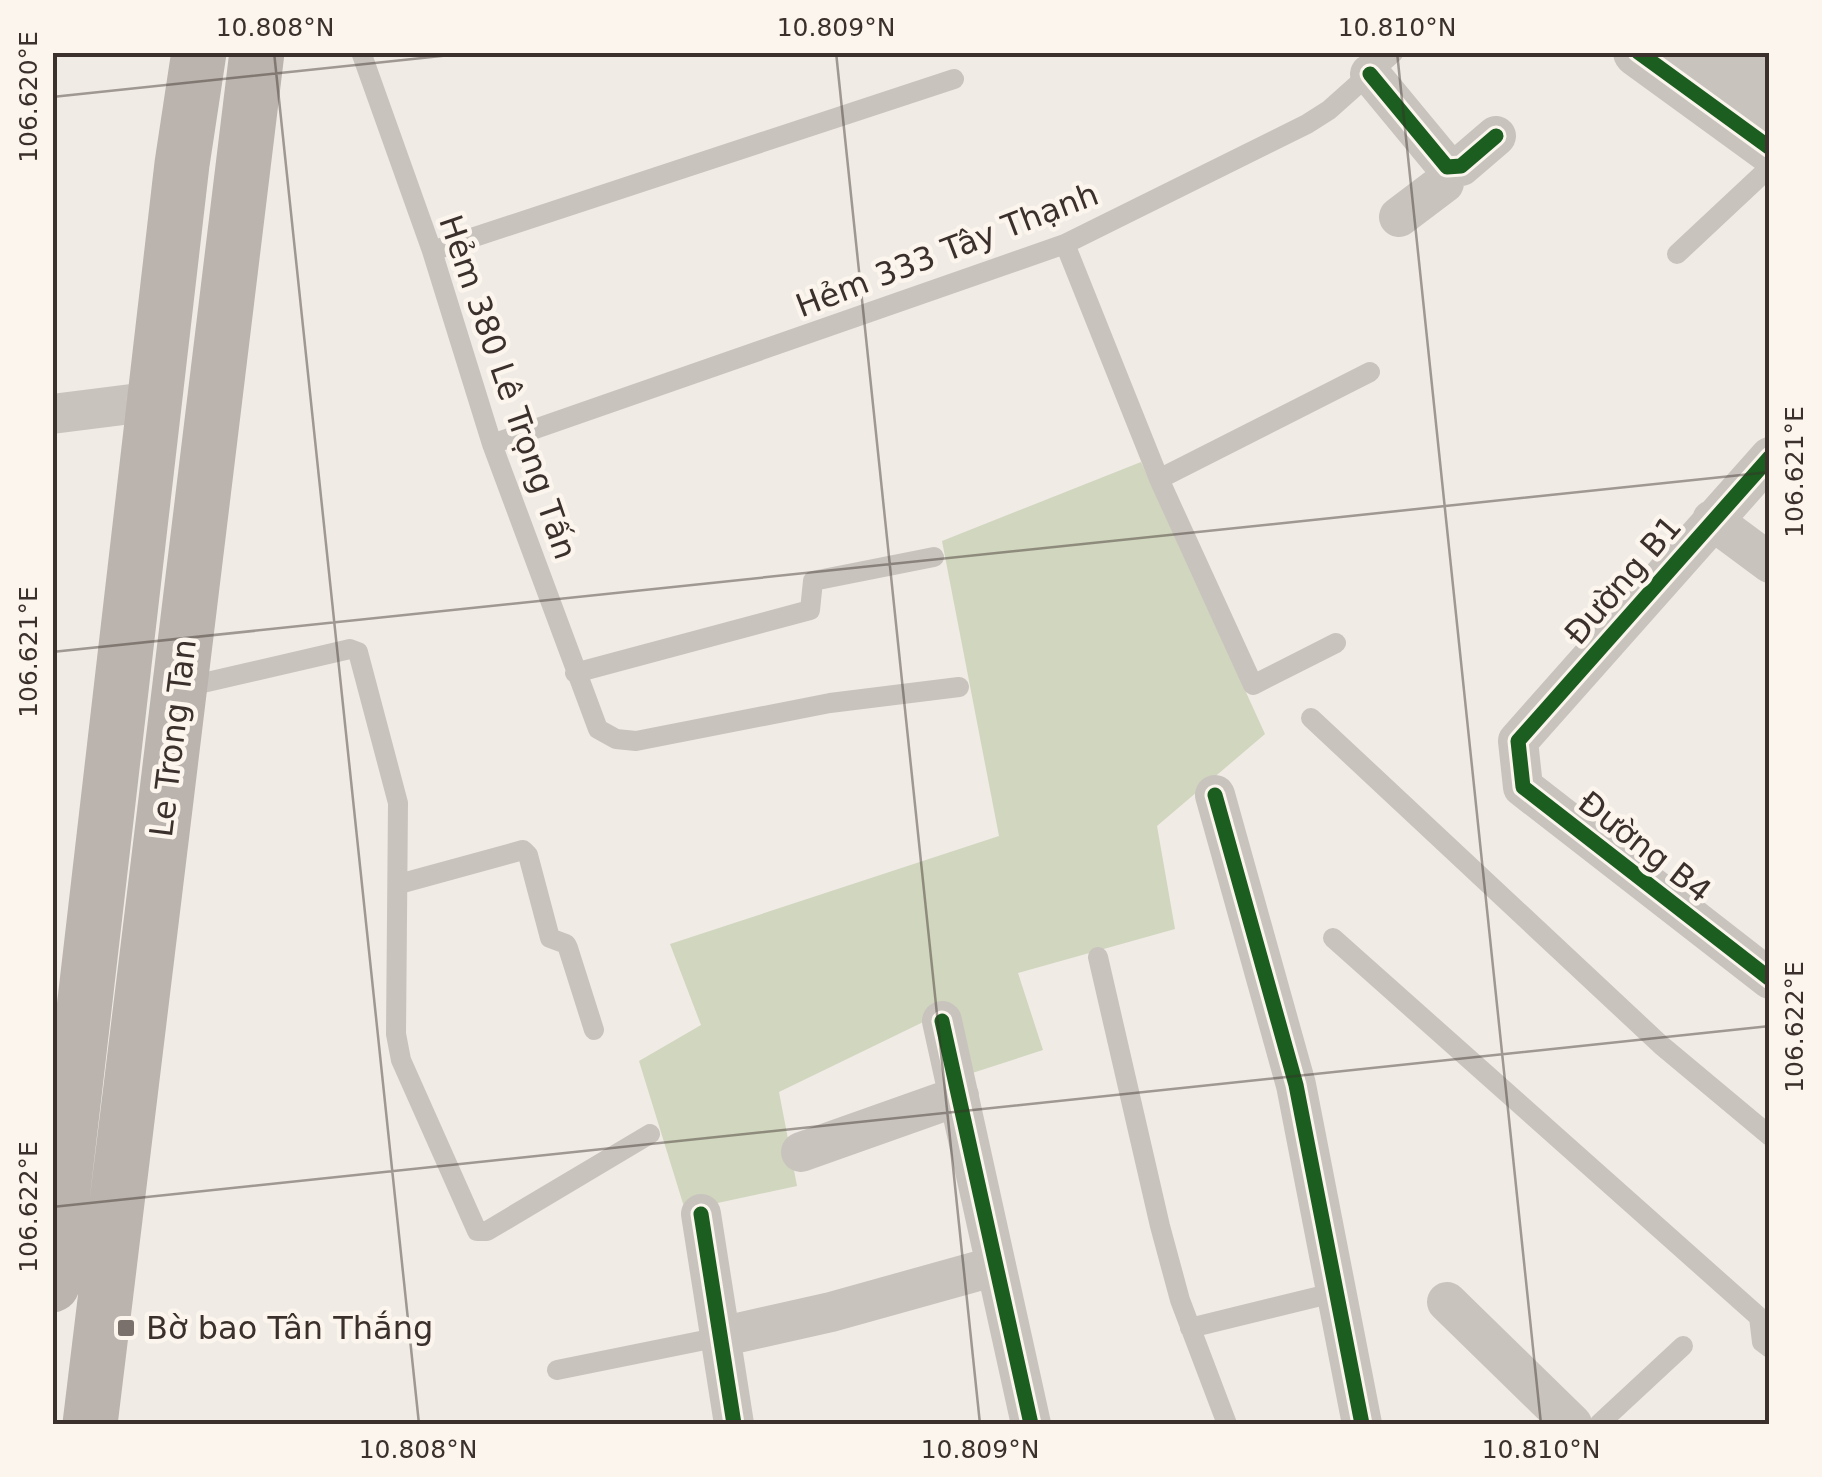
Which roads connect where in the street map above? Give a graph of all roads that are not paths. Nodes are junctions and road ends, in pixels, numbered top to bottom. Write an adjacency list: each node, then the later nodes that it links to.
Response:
1 (199, 52): 17 (main road, Le Trong Tan)
2 (257, 52): 28 (main road, Le Trong Tan)
3 (1638, 52): 6 (street)
4 (361, 53): 14 (lane, Hẻm 380 Lê Trọng Tấn)
5 (1382, 63): 10 (street); 13 (lane, Hẻm 333 Tây Thạnh)
6 (1740, 78): 9 (street)
7 (954, 79): 14 (lane)
8 (1496, 136): 10 (street)
9 (1770, 148)
10 (1447, 166): 12 (street)
11 (1770, 167): 15 (lane)
12 (1399, 216)
13 (1065, 244): 19 (lane, Hẻm 333 Tây Thạnh); 21 (lane)
14 (432, 250): 19 (lane, Hẻm 380 Lê Trọng Tấn)
15 (1677, 254)
16 (1370, 372): 21 (lane)
17 (155, 400): 18 (street); 38 (main road, Le Trong Tan)
18 (52, 414)
19 (492, 444): 26 (lane, Hẻm 380 Lê Trọng Tấn)
20 (1770, 457): 22 (street, Đường B1)
21 (1159, 479): 25 (lane)
22 (1712, 520): 24 (street); 30 (street, Đường B1)
23 (934, 557): 26 (lane)
24 (1770, 563)
25 (1336, 642)
26 (575, 673): 27 (lane, Hẻm 380 Lê Trọng Tấn)
27 (959, 687)
28 (179, 688): 32 (lane); 39 (main road, Le Trong Tan)
29 (1311, 718): 42 (lane)
30 (1518, 741): 35 (street, Đường B4)
31 (1215, 795): 47 (street)
32 (400, 884): 37 (lane); 41 (lane)
33 (1333, 938): 52 (lane)
34 (1098, 957): 49 (lane)
35 (1770, 979)
36 (942, 1021): 40 (street)
37 (594, 1030)
38 (66, 1052): 39 (street); 46 (main road, Le Trong Tan)
39 (136, 1054): 54 (main road, Le Trong Tan)
40 (959, 1096): 43 (street); 45 (street)
41 (650, 1134)
42 (1770, 1136)
43 (801, 1152)
44 (701, 1214): 50 (street)
45 (996, 1266): 50 (street); 56 (street)
46 (52, 1285)
47 (1337, 1292): 49 (lane); 58 (street)
48 (1447, 1302): 59 (street)
49 (1190, 1328): 57 (lane)
50 (720, 1337): 53 (lane); 55 (street)
51 (1682, 1346): 60 (lane)
52 (1770, 1348)
53 (556, 1370)
54 (90, 1424)
55 (734, 1424)
56 (1031, 1424)
57 (1227, 1424)
58 (1362, 1424)
59 (1572, 1424)
60 (1599, 1424)

